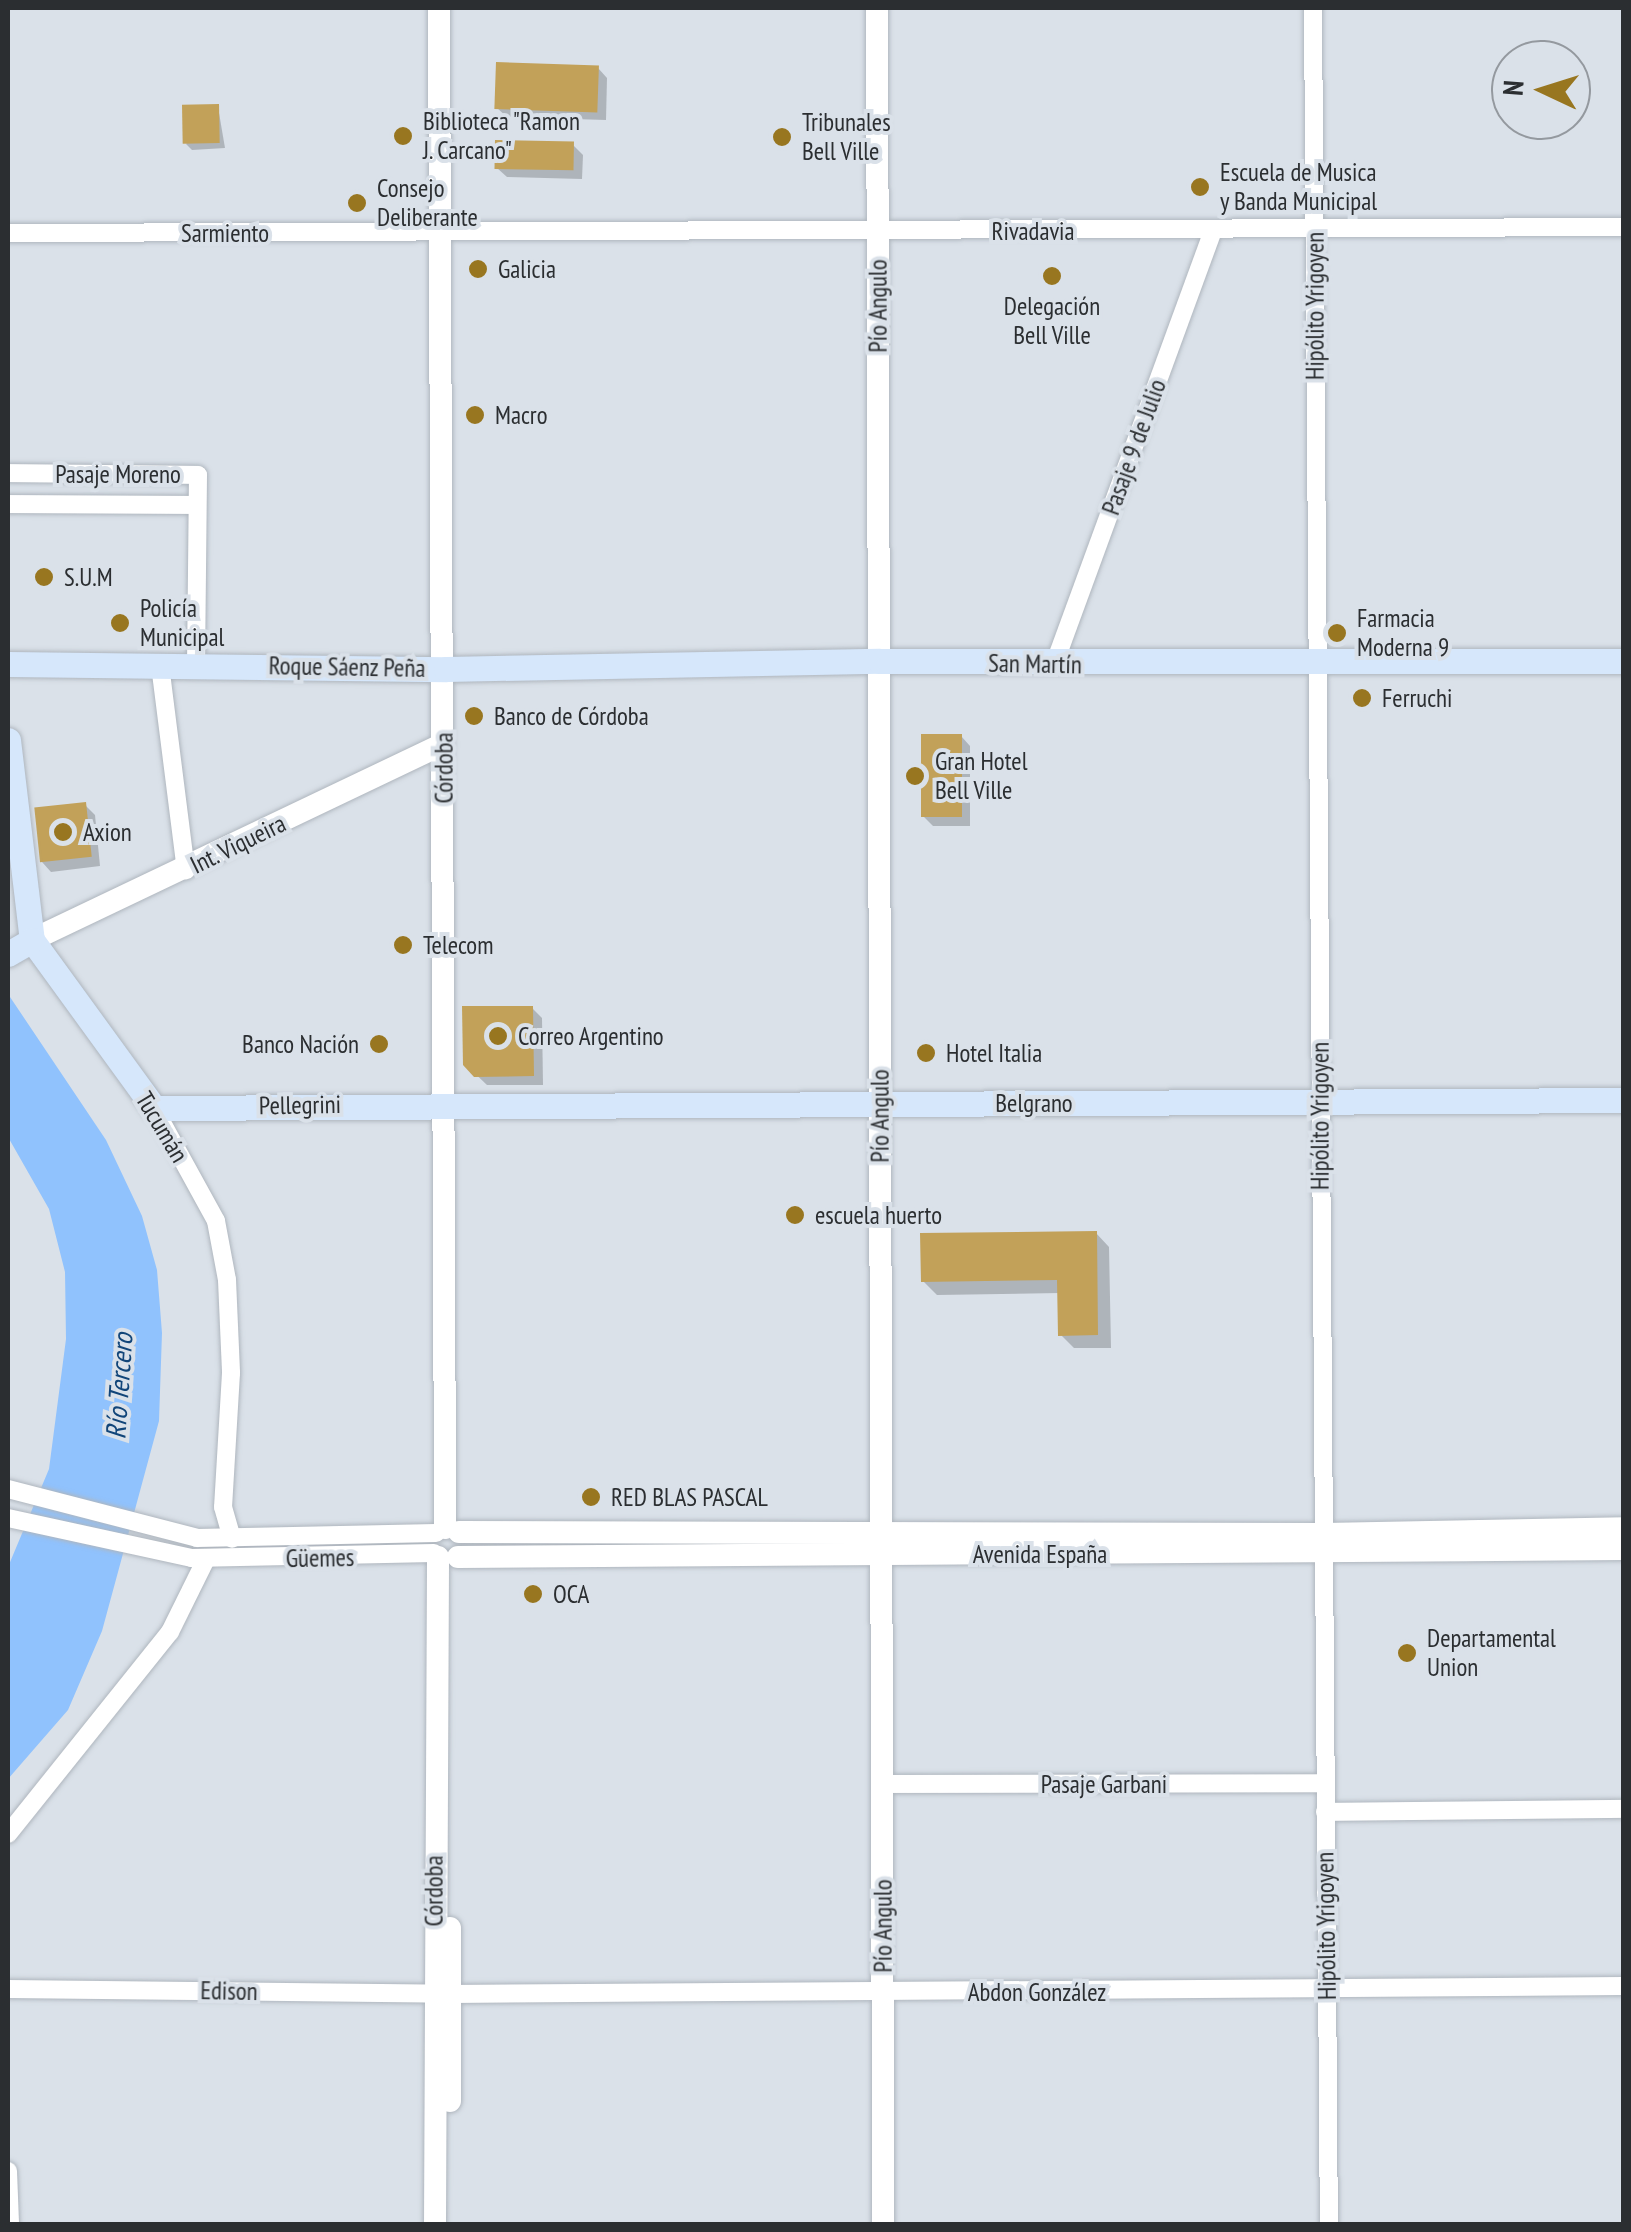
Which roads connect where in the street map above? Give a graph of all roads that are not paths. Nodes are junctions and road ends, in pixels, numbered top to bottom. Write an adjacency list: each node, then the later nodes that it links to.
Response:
1 (439, 8): 9 (street, Córdoba)
2 (877, 8): 7 (street, Pío Angulo)
3 (1313, 8): 5 (street, Hipólito Yrigoyen)
4 (1624, 227): 5 (street, Rivadavia)
5 (1314, 229): 6 (street, Rivadavia); 19 (street, Hipólito Yrigoyen)
6 (1213, 230): 7 (street, Rivadavia); 18 (street, Pasaje 9 de Julio)
7 (878, 232): 9 (street, Rivadavia); 13 (street, Pío Angulo)
8 (8, 233): 9 (street, Sarmiento)
9 (442, 234): 20 (street, Córdoba)
10 (8, 473): 12 (street, Pasaje Moreno)
11 (8, 504): 12 (street, Pasaje Moreno)
12 (197, 505): 17 (street, Pasaje Moreno)
13 (879, 661): 18 (main road, San Martín); 20 (main road, San Martín); 29 (street, Pío Angulo)
14 (1624, 661): 19 (main road, San Martín)
15 (8, 664): 16 (main road, Roque Sáenz Peña)
16 (160, 665): 17 (main road, Roque Sáenz Peña); 23 (street)
17 (196, 665): 20 (main road, Roque Sáenz Peña)
18 (1054, 665): 19 (main road, San Martín)
19 (1317, 665): 27 (street, Hipólito Yrigoyen)
20 (446, 669): 22 (street, Córdoba)
21 (8, 740): 24 (main road, Tucumán)
22 (443, 744): 23 (street, Int. Viqueira); 28 (street, Córdoba)
23 (186, 870): 24 (street, Int. Viqueira)
24 (32, 940): 25 (main road); 30 (main road, Tucumán)
25 (8, 954)
26 (1624, 1100): 27 (main road, Belgrano)
27 (1320, 1102): 29 (main road, Belgrano); 36 (street, Hipólito Yrigoyen)
28 (445, 1103): 29 (main road, Belgrano); 30 (main road, Pellegrini); 37 (street, Córdoba)
29 (880, 1103): 35 (street, Pío Angulo)
30 (154, 1108): 34 (street, Tucumán)
31 (8, 1489): 34 (street, Güemes)
32 (8, 1518): 39 (street, Güemes)
33 (1624, 1528): 36 (street, Avenida España)
34 (225, 1540): 37 (street, Güemes)
35 (881, 1543): 36 (street, Avenida España); 37 (street, Avenida España); 41 (street, Pío Angulo)
36 (1324, 1544): 38 (street, Avenida España); 40 (street, Hipólito Yrigoyen)
37 (446, 1546): 39 (street, Güemes); 49 (street, Córdoba)
38 (1624, 1549)
39 (206, 1559): 44 (street)
40 (1325, 1783): 41 (street, Pasaje Garbani); 43 (street, Hipólito Yrigoyen)
41 (882, 1784): 47 (street, Pío Angulo)
42 (1624, 1809): 43 (street)
43 (1325, 1812): 48 (street, Hipólito Yrigoyen)
44 (8, 1834)
45 (1624, 1986): 48 (street, Abdon González)
46 (8, 1988): 49 (street, Edison)
47 (883, 1992): 48 (street, Abdon González); 49 (street, Abdon González); 54 (street, Pío Angulo)
48 (1327, 1992): 55 (street, Hipólito Yrigoyen)
49 (442, 1994): 52 (street, Córdoba); 53 (street, Córdoba)
50 (8, 2171): 51 (street)
51 (10, 2224)
52 (435, 2224)
53 (450, 2224)
54 (884, 2224)
55 (1329, 2224)

